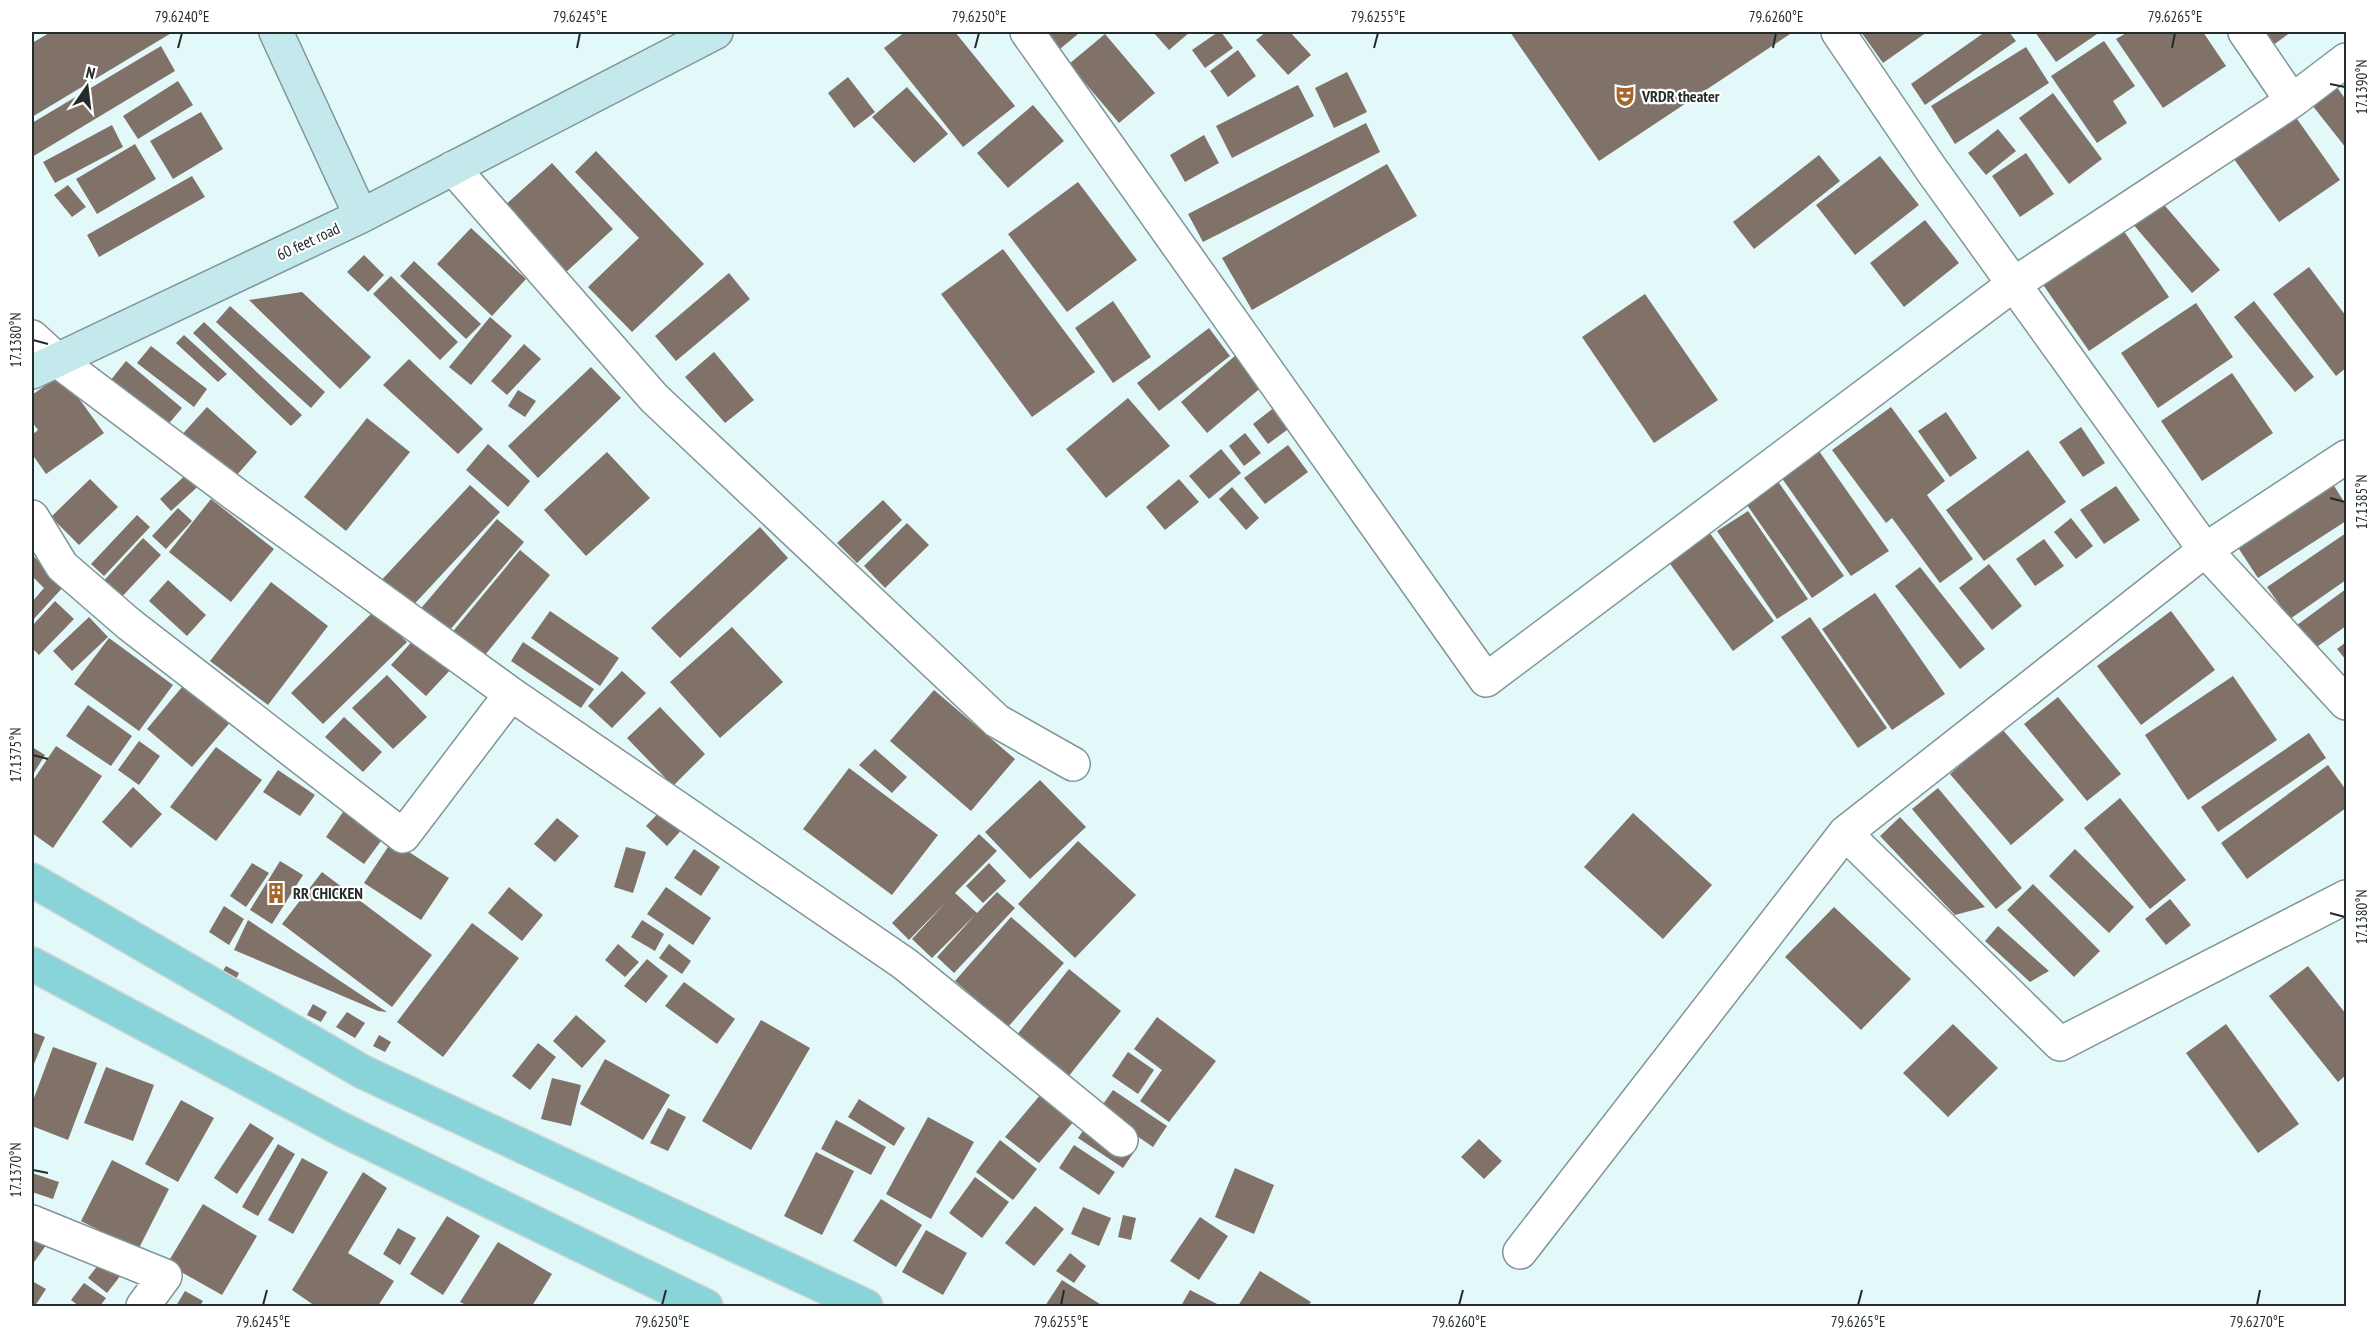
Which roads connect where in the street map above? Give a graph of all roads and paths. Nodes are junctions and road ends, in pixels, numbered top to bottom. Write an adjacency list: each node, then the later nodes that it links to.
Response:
1 (276, 32): 9 (main road)
2 (716, 32): 8 (main road, 60 feet road)
3 (1027, 32): 10 (street)
4 (1838, 32): 10 (street)
5 (2245, 32): 7 (street)
6 (2346, 60): 7 (street)
7 (2292, 101): 10 (street)
8 (453, 168): 9 (main road, 60 feet road); 18 (street)
9 (361, 216): 12 (main road, 60 feet road)
10 (2014, 284): 15 (street)
11 (32, 337): 12 (street)
12 (44, 366): 16 (street)
13 (2346, 457): 15 (street)
14 (32, 517): 16 (street)
15 (2205, 550): 17 (street); 19 (street)
16 (511, 694): 23 (street)
17 (2346, 703)
18 (1073, 764)
19 (1845, 833): 21 (street); 25 (street)
20 (32, 880): 28 (main road)
21 (2346, 897)
22 (32, 964): 27 (main road)
23 (1121, 1140)
24 (32, 1221): 26 (street)
25 (1520, 1252)
26 (143, 1306)
27 (706, 1306)
28 (866, 1306)

